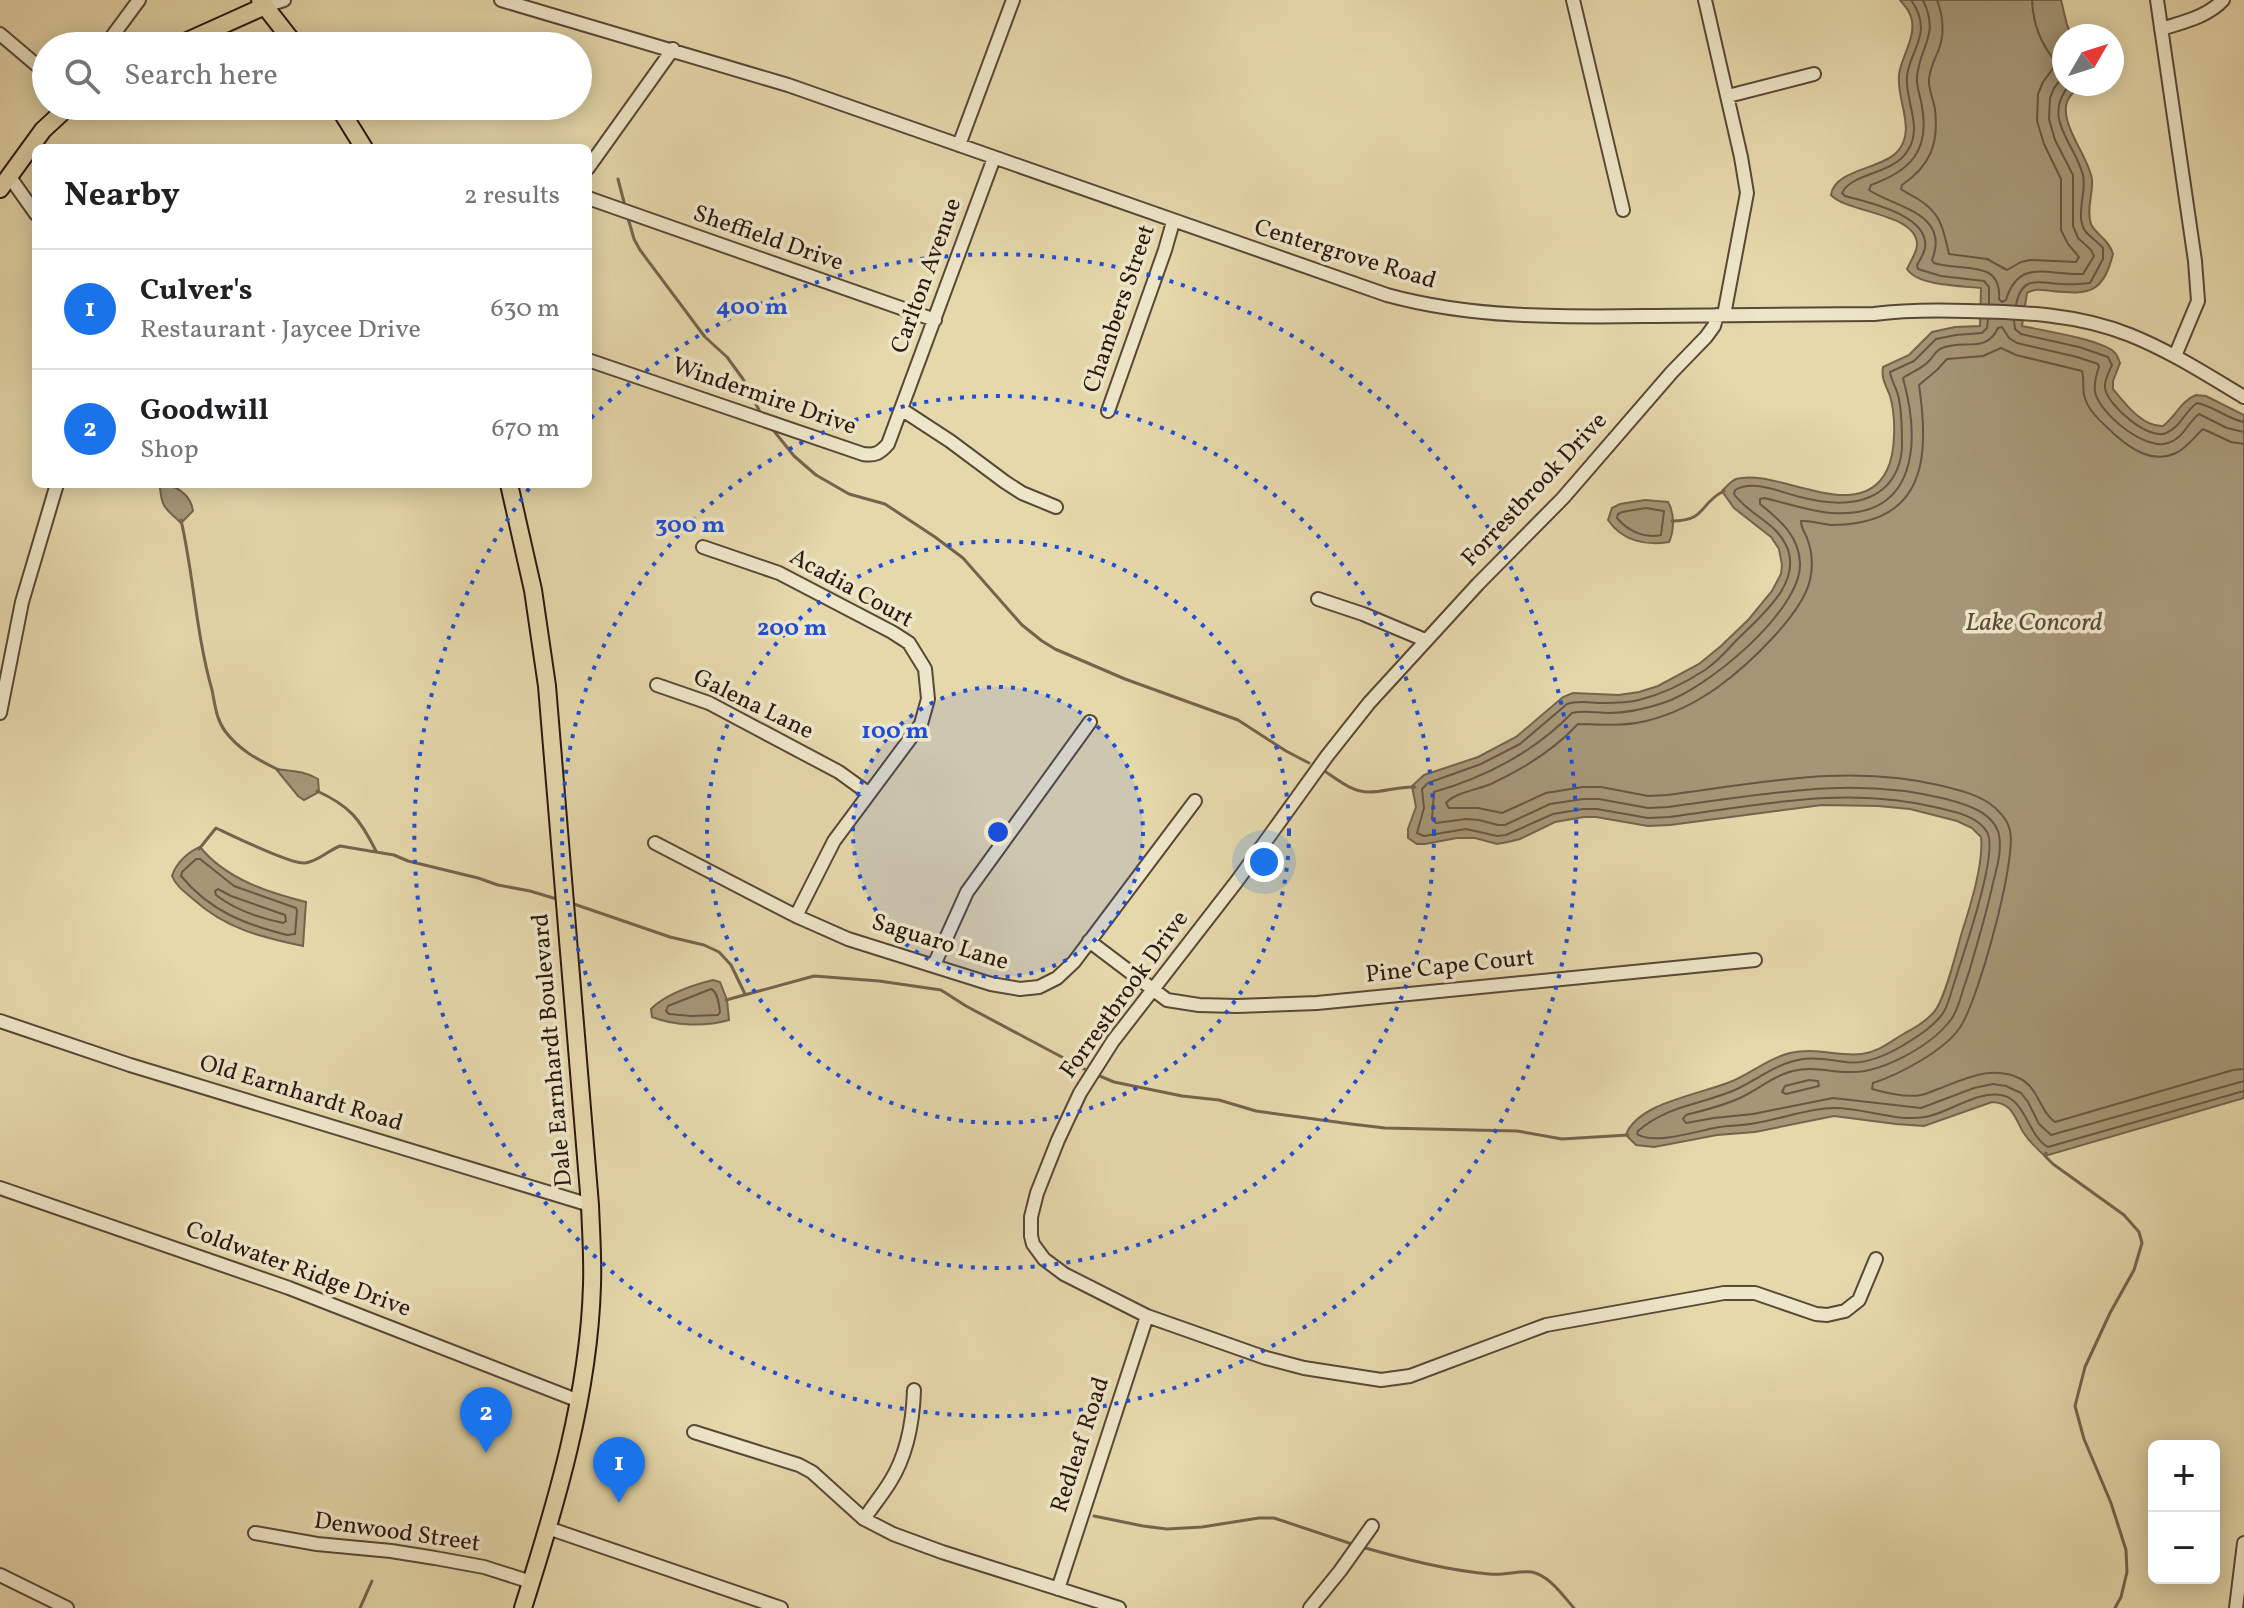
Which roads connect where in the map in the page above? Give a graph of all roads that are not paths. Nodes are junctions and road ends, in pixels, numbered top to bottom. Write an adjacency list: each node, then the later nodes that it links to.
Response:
1 (139, 0): 11 (street)
2 (284, 0): 9 (street)
3 (501, 0): 15 (street, Centergrove Road)
4 (1013, 0): 24 (street)
5 (1573, 0): 30 (street)
6 (1705, 0): 18 (street)
7 (2157, 0): 10 (street)
8 (2223, 0): 10 (street)
9 (263, 3): 12 (main road); 13 (main road)
10 (2161, 29): 34 (street)
11 (115, 32)
12 (204, 32)
13 (285, 32)
14 (0, 34): 16 (street)
15 (673, 49): 24 (street, Centergrove Road); 26 (street)
16 (32, 61)
17 (1814, 74): 18 (street)
18 (1728, 96): 32 (street)
19 (54, 120): 21 (main road)
20 (347, 120): 22 (main road)
21 (32, 144)
22 (362, 144)
23 (32, 145): 27 (main road)
24 (959, 145): 25 (street, Centergrove Road)
25 (994, 158): 31 (street, Centergrove Road); 33 (street, Carlton Avenue)
26 (592, 162)
27 (4, 182): 29 (street)
28 (592, 199): 33 (street, Sheffield Drive)
29 (32, 210)
30 (1623, 210)
31 (1173, 222): 32 (street, Centergrove Road); 38 (street, Chambers Street)
32 (1721, 315): 34 (street, Centergrove Road); 44 (street, Forrestbrook Drive)
33 (935, 320): 37 (street, Carlton Avenue)
34 (2175, 356): 36 (street, Centergrove Road)
35 (592, 361): 37 (street, Windermire Drive)
36 (2244, 397)
37 (901, 409): 41 (street)
38 (1108, 411)
39 (56, 488): 46 (street)
40 (510, 488): 58 (main road, Dale Earnhardt Boulevard)
41 (1056, 507)
42 (703, 547): 48 (street, Acadia Court)
43 (1318, 599): 44 (street)
44 (1425, 640): 55 (street, Forrestbrook Drive)
45 (657, 685): 48 (street, Galena Lane)
46 (0, 713)
47 (1090, 722): 54 (street)
48 (868, 793): 51 (street, Acadia Court)
49 (1195, 801): 52 (street, Saguaro Lane)
50 (655, 843): 51 (street, Saguaro Lane)
51 (796, 916): 54 (street, Saguaro Lane)
52 (1089, 941): 54 (street, Saguaro Lane); 55 (street, Pine Cape Court)
53 (1755, 960): 55 (street, Pine Cape Court)
54 (934, 965)
55 (1152, 990): 60 (street, Forrestbrook Drive)
56 (0, 1021): 58 (street, Old Earnhardt Road)
57 (0, 1188): 62 (street, Coldwater Ridge Drive)
58 (590, 1205): 62 (main road, Dale Earnhardt Boulevard)
59 (1876, 1259): 60 (street, Forrestbrook Drive)
60 (1147, 1316): 71 (street, Redleaf Road)
61 (914, 1390): 64 (street)
62 (579, 1401): 66 (main road, Dale Earnhardt Boulevard)
63 (694, 1432): 64 (street)
64 (864, 1519): 71 (street)
65 (1372, 1526): 76 (street)
66 (548, 1528): 70 (main road, Dale Earnhardt Boulevard); 74 (street)
67 (255, 1533): 70 (street, Denwood Street)
68 (2244, 1543): 77 (street)
69 (0, 1575): 72 (street)
70 (531, 1582): 73 (main road, Dale Earnhardt Boulevard)
71 (1058, 1589): 75 (street)
72 (67, 1608)
73 (523, 1608)
74 (781, 1608)
75 (1119, 1608)
76 (1310, 1608)
77 (2236, 1608)

